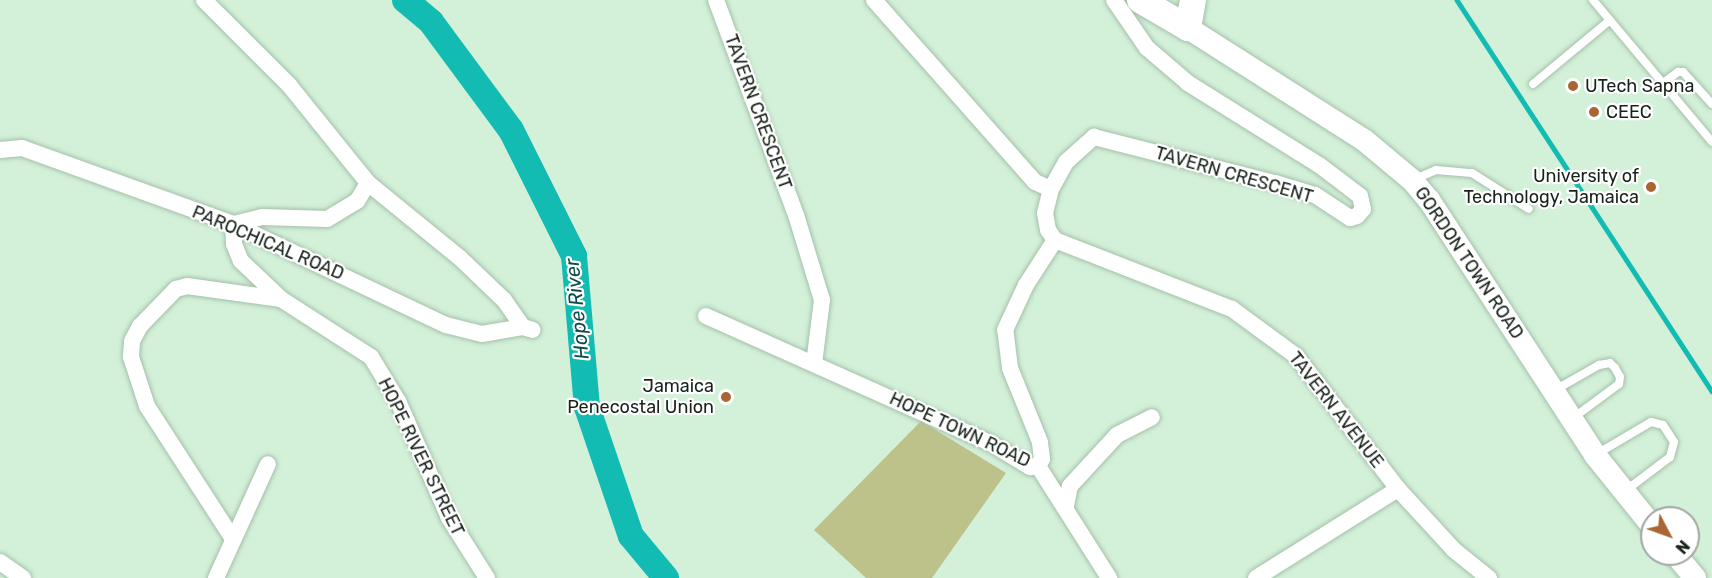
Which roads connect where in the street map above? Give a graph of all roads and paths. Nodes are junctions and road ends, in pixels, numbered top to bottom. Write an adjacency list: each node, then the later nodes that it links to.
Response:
1 (204, 0): 16 (street)
2 (716, 0): 23 (street, TAVERN CRESCENT)
3 (874, 0): 17 (street)
4 (1114, 0): 17 (street, TAVERN CRESCENT)
5 (1140, 0): 9 (main road, GORDON TOWN ROAD)
6 (1193, 0): 9 (main road)
7 (1593, 0): 8 (lane)
8 (1611, 20): 10 (lane); 11 (lane)
9 (1188, 28): 15 (main road, GORDON TOWN ROAD)
10 (1663, 83): 12 (lane); 13 (lane)
11 (1533, 84)
12 (1712, 104)
13 (1712, 142)
14 (0, 150): 19 (street, PAROCHICAL ROAD)
15 (1412, 180): 18 (lane); 24 (main road, GORDON TOWN ROAD)
16 (368, 183): 19 (street); 19 (street, PAROCHICAL ROAD)
17 (1051, 189): 20 (street)
18 (1529, 210)
19 (233, 224): 21 (street, HOPE RIVER STREET)
20 (1055, 240): 29 (street, HOPE TOWN ROAD); 30 (street, TAVERN AVENUE)
21 (281, 299): 34 (street); 39 (street, HOPE RIVER STREET)
22 (705, 316): 23 (street, HOPE TOWN ROAD)
23 (814, 364): 29 (street, HOPE TOWN ROAD)
24 (1555, 390): 26 (main road, GORDON TOWN ROAD); 26 (lane)
25 (1152, 417): 32 (street)
26 (1572, 418): 27 (main road, GORDON TOWN ROAD)
27 (1595, 455): 31 (main road, GORDON TOWN ROAD); 31 (lane)
28 (268, 464): 34 (street)
29 (1038, 466): 32 (street)
30 (1398, 489): 41 (street); 42 (street, TAVERN AVENUE)
31 (1624, 492): 33 (main road, GORDON TOWN ROAD)
32 (1066, 506): 40 (street)
33 (1640, 511)
34 (233, 539): 38 (street)
35 (0, 562): 37 (street)
36 (1685, 566): 43 (main road)
37 (23, 578)
38 (216, 578)
39 (487, 578)
40 (1109, 578)
41 (1256, 578)
42 (1489, 578)
43 (1695, 578)

